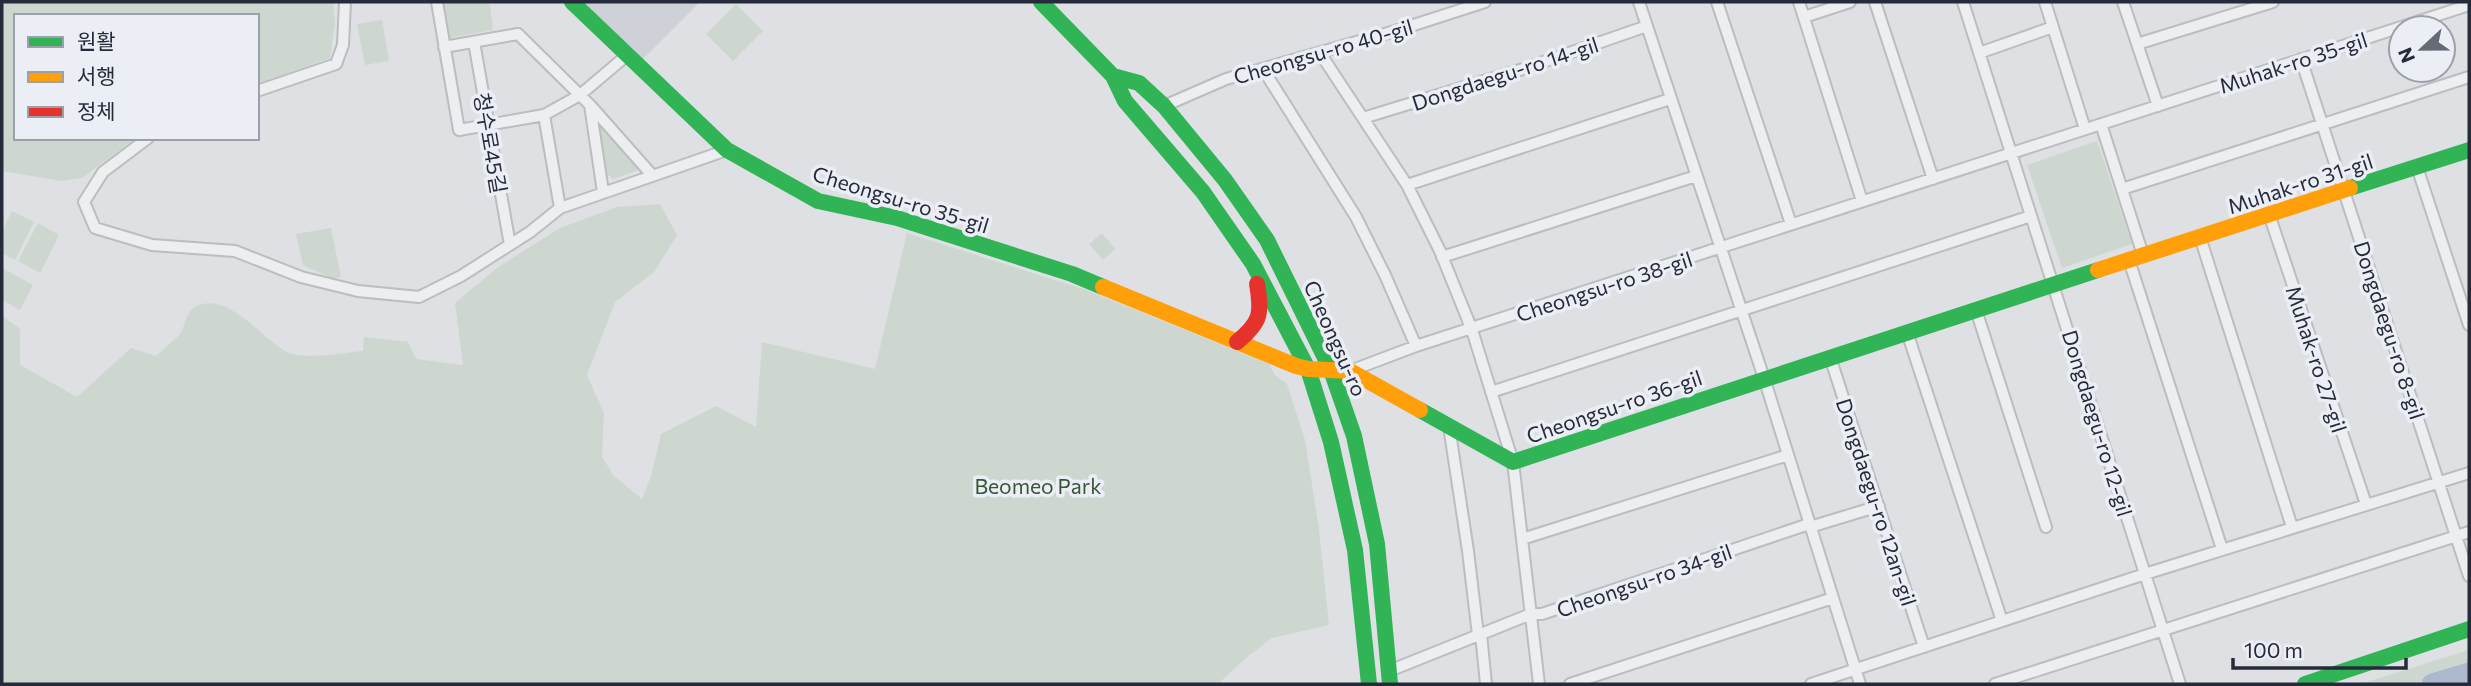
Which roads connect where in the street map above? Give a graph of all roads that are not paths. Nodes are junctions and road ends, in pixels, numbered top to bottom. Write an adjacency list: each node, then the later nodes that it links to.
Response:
1 (345, 2): 31 (street)
2 (437, 2): 23 (street)
3 (572, 2): 26 (street, Cheongsu-ro 35-gil)
4 (1041, 2): 29 (street, Cheongsu-ro)
5 (1485, 2): 15 (street, Cheongsu-ro 40-gil)
6 (1639, 2): 19 (street)
7 (1717, 2): 59 (street)
8 (1799, 2): 18 (street)
9 (1850, 2): 18 (street)
10 (1875, 2): 50 (street)
11 (1963, 2): 25 (street, Dongdaegu-ro 12-gil)
12 (2045, 2): 20 (street)
13 (2123, 2): 22 (street)
14 (2273, 2): 22 (street)
15 (1464, 5): 24 (street, Cheongsu-ro 40-gil)
16 (2469, 5): 17 (street, Muhak-ro 35-gil)
17 (2448, 6): 27 (street, Muhak-ro 35-gil)
18 (1804, 17): 55 (street)
19 (1647, 26): 33 (street); 38 (street, Dongdaegu-ro 14-gil)
20 (2053, 27): 25 (street); 42 (street)
21 (474, 42): 23 (street); 32 (street); 41 (street, 청수로45길)
22 (2137, 44): 36 (street)
23 (444, 47): 41 (street)
24 (1320, 53): 28 (street, Cheongsu-ro 40-gil); 38 (street)
25 (1979, 53): 46 (street, Dongdaegu-ro 12-gil)
26 (626, 56): 32 (street); 44 (street, Cheongsu-ro 35-gil)
27 (2301, 59): 36 (street, Muhak-ro 35-gil); 39 (street, Dongdaegu-ro 8-gil)
28 (1263, 69): 35 (street, Cheongsu-ro 40-gil); 74 (street)
29 (1113, 76): 35 (street, Cheongsu-ro); 65 (street, Cheongsu-ro)
30 (2469, 77): 39 (street)
31 (259, 90)
32 (580, 95): 34 (street); 37 (street)
33 (1670, 99): 49 (street); 51 (street)
34 (590, 105): 48 (street); 54 (street)
35 (1164, 106): 77 (street, Cheongsu-ro)
36 (2158, 106): 40 (street, Muhak-ro 35-gil)
37 (544, 115): 41 (street); 56 (street)
38 (1363, 118): 51 (street)
39 (2323, 123): 52 (street); 53 (street, Dongdaegu-ro 8-gil)
40 (2101, 124): 42 (street, Muhak-ro 35-gil); 52 (street)
41 (487, 125): 61 (street, 청수로45길)
42 (2085, 129): 46 (street, Muhak-ro 35-gil)
43 (145, 140): 61 (street)
44 (727, 150): 48 (street); 73 (street, Cheongsu-ro 35-gil)
45 (2469, 150): 47 (street, Muhak-ro 31-gil)
46 (2011, 153): 50 (street, Cheongsu-ro 38-gil); 58 (street, Dongdaegu-ro 12-gil)
47 (2417, 167): 53 (street, Muhak-ro 31-gil); 67 (street)
48 (652, 175): 54 (street)
49 (1696, 176): 62 (street); 63 (street)
50 (1933, 179): 55 (street, Cheongsu-ro 38-gil)
51 (1407, 185): 63 (street)
52 (2122, 189): 64 (street)
53 (2345, 190): 57 (street, Muhak-ro 31-gil); 85 (street, Dongdaegu-ro 8-gil)
54 (603, 192): 56 (street)
55 (1862, 201): 59 (street, Cheongsu-ro 38-gil)
56 (560, 208): 61 (street)
57 (2269, 215): 60 (street, Muhak-ro 31-gil); 86 (street, Muhak-ro 27-gil)
58 (2031, 216): 66 (street, Dongdaegu-ro 12-gil); 69 (street)
59 (1791, 224): 62 (street, Cheongsu-ro 38-gil)
60 (2200, 237): 64 (street, Muhak-ro 31-gil); 90 (street)
61 (510, 245)
62 (1720, 247): 69 (street); 71 (street, Cheongsu-ro 38-gil)
63 (1442, 257): 71 (street)
64 (2136, 258): 66 (street, Muhak-ro 31-gil); 94 (street)
65 (1253, 264): 73 (street); 76 (street, Cheongsu-ro)
66 (2054, 284): 68 (street, Cheongsu-ro 36-gil); 95 (street, Dongdaegu-ro 12-gil)
67 (2466, 304): 70 (street)
68 (1976, 310): 72 (street, Cheongsu-ro 36-gil); 89 (street)
69 (1741, 311): 79 (street); 80 (street)
70 (2469, 325)
71 (1472, 330): 74 (street, Cheongsu-ro 38-gil); 80 (street)
72 (1908, 332): 75 (street, Cheongsu-ro 36-gil); 99 (street)
73 (1237, 342): 76 (street, Cheongsu-ro 35-gil)
74 (1416, 346): 78 (street, Cheongsu-ro 38-gil)
75 (1830, 357): 79 (street, Cheongsu-ro 36-gil); 87 (street, Dongdaegu-ro 12an-gil)
76 (1308, 369): 77 (street, Cheongsu-ro 36-gil); 106 (street, Cheongsu-ro)
77 (1331, 370): 78 (street, Cheongsu-ro 36-gil); 105 (street, Cheongsu-ro)
78 (1350, 371): 81 (street, Cheongsu-ro 36-gil)
79 (1764, 378): 82 (street); 83 (street, Cheongsu-ro 36-gil)
80 (1491, 392): 83 (street)
81 (1449, 426): 83 (street, Cheongsu-ro 36-gil); 102 (street)
82 (1788, 454): 88 (street); 93 (street)
83 (1513, 462): 93 (street)
84 (2469, 473): 85 (street)
85 (2439, 483): 86 (street); 92 (street, Dongdaegu-ro 8-gil)
86 (2365, 503): 90 (street)
87 (1879, 506): 88 (street); 103 (street, Dongdaegu-ro 12an-gil)
88 (1810, 526): 97 (street); 98 (street, Cheongsu-ro 34-gil)
89 (2046, 527)
90 (2292, 527): 94 (street)
91 (2469, 532): 92 (street)
92 (2456, 536): 96 (street, Dongdaegu-ro 8-gil); 101 (street)
93 (1522, 539): 98 (street)
94 (2222, 549): 95 (street)
95 (2145, 574): 99 (street); 101 (street, Dongdaegu-ro 12-gil)
96 (2469, 576)
97 (1833, 598): 104 (street); 109 (street)
98 (1531, 614): 102 (street, Cheongsu-ro 34-gil); 108 (street)
99 (2002, 621): 103 (street)
100 (2469, 629): 114 (street)
101 (2163, 631): 112 (street); 113 (street, Dongdaegu-ro 12-gil)
102 (1479, 635): 105 (street, Cheongsu-ro 34-gil); 107 (street)
103 (1924, 647): 104 (street)
104 (1855, 669): 110 (street); 111 (street)
105 (1389, 678)
106 (1369, 684)
107 (1486, 684)
108 (1539, 684)
109 (1570, 684)
110 (1811, 684)
111 (1860, 684)
112 (1995, 684)
113 (2180, 684)
114 (2305, 684)

